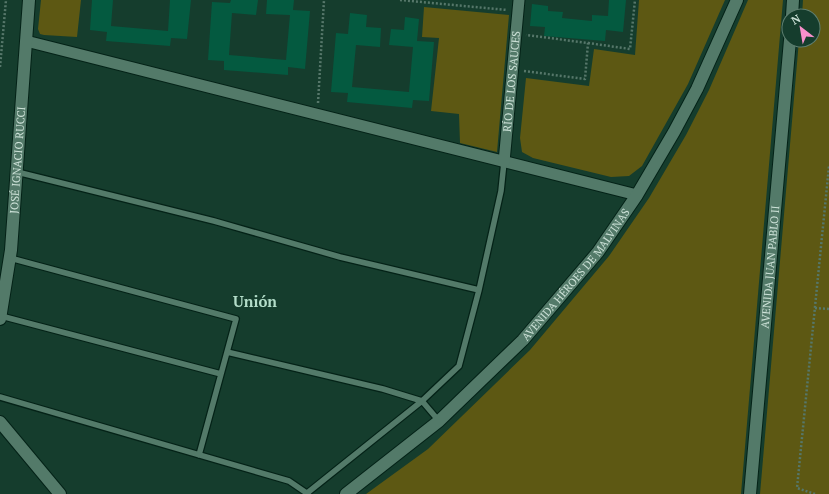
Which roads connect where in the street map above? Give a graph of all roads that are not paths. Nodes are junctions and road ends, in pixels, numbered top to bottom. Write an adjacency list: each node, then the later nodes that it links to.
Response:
1 (29, 0): 4 (main road, JOSÉ IGNACIO RUCCI)
2 (737, 0): 8 (main road, AVENIDA HÉROES DE MALVINAS)
3 (518, 6): 6 (street, RÍO DE LOS SAUCES)
4 (26, 41): 6 (street); 7 (main road, JOSÉ IGNACIO RUCCI)
5 (789, 48): 22 (main road, AVENIDA JUAN PABLO II)
6 (504, 162): 8 (street); 10 (lane)
7 (17, 172): 9 (main road, JOSÉ IGNACIO RUCCI); 10 (lane)
8 (638, 195): 16 (main road, AVENIDA HÉROES DE MALVINAS)
9 (9, 258): 11 (main road, JOSÉ IGNACIO RUCCI); 12 (lane)
10 (480, 290): 15 (lane)
11 (0, 318): 13 (lane)
12 (227, 352): 13 (lane); 15 (lane)
13 (221, 374): 18 (lane)
14 (0, 398): 18 (lane)
15 (422, 401): 16 (lane); 20 (lane)
16 (439, 421): 21 (main road, AVENIDA HÉROES DE MALVINAS)
17 (0, 422): 19 (main road)
18 (199, 455): 20 (lane)
19 (60, 494)
20 (307, 494)
21 (346, 494)
22 (750, 494)

